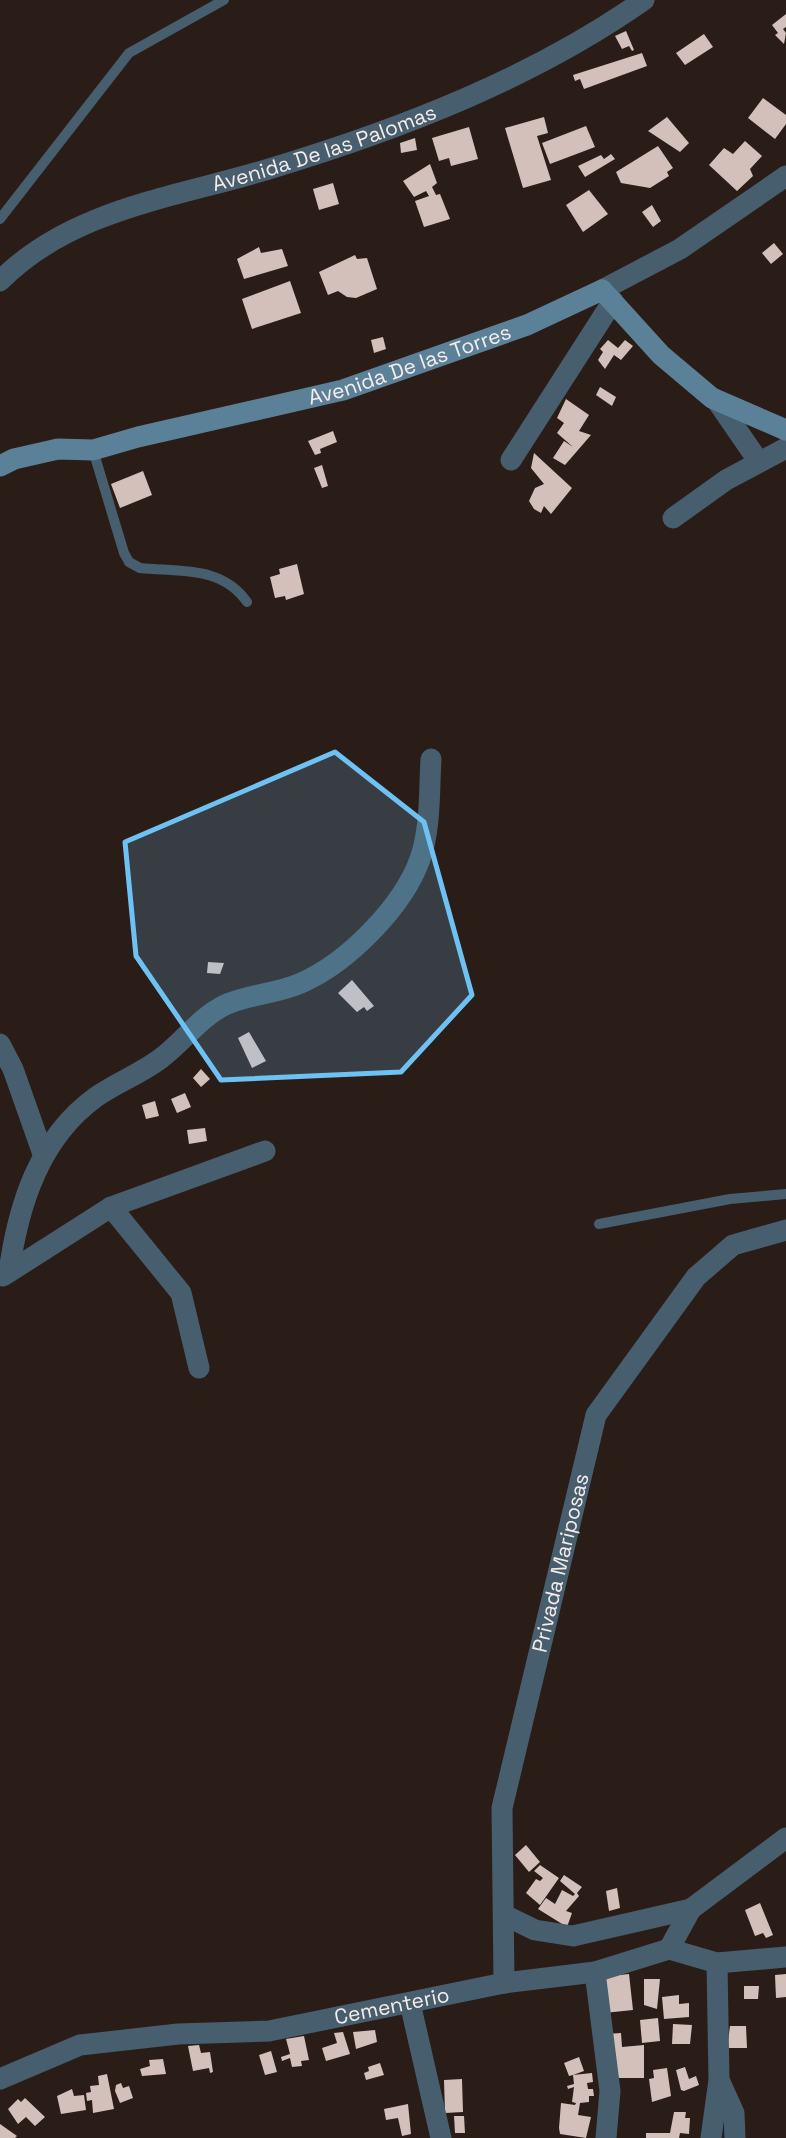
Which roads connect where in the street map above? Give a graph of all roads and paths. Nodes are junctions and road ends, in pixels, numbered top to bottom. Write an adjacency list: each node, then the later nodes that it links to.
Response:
1 (224, 0): 4 (lane)
2 (644, 0): 5 (street, Avenida De las Palomas)
3 (786, 176): 6 (street, Avenida De las Torres)
4 (0, 219)
5 (0, 281)
6 (608, 296): 7 (street); 10 (street, Avenida De las Torres); 11 (street)
7 (717, 401): 8 (street); 12 (street)
8 (786, 430)
9 (786, 448): 12 (street)
10 (93, 450): 13 (street, Avenida De las Torres); 15 (lane)
11 (511, 460)
12 (759, 462): 14 (street)
13 (0, 466)
14 (673, 517)
15 (247, 602)
16 (431, 759): 19 (street)
17 (0, 1044): 19 (street)
18 (265, 1151): 21 (street)
19 (43, 1154): 24 (street)
20 (786, 1194): 22 (lane)
21 (111, 1207): 24 (street); 25 (street)
22 (599, 1224)
23 (786, 1230): 28 (street, Privada Mariposas)
24 (4, 1275)
25 (199, 1368)
26 (786, 1838): 27 (street)
27 (691, 1909): 28 (street); 29 (street)
28 (503, 1915): 33 (street, Privada Mariposas)
29 (669, 1949): 31 (street); 32 (street, Cementerio)
30 (786, 1957): 31 (street)
31 (716, 1963): 36 (street)
32 (596, 1972): 33 (street, Cementerio); 38 (street)
33 (505, 1983): 34 (street, Cementerio)
34 (410, 2004): 35 (street, Cementerio); 37 (street)
35 (0, 2079)
36 (719, 2080): 39 (street); 40 (street)
37 (441, 2138)
38 (606, 2138)
39 (711, 2138)
40 (735, 2138)

